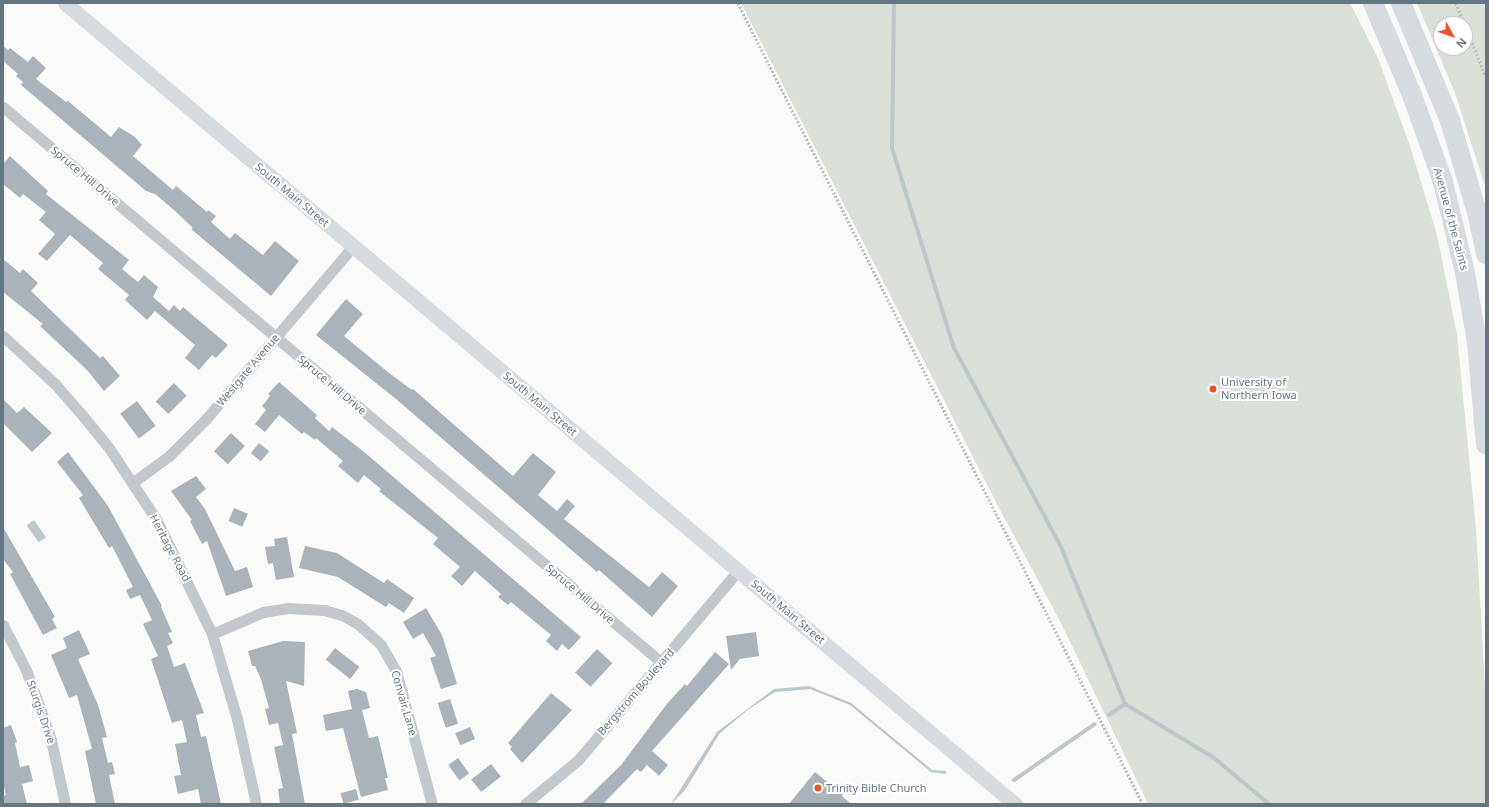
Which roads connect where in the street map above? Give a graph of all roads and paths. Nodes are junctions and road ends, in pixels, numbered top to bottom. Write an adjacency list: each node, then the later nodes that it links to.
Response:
1 (64, 3): 10 (street, South Main Street)
2 (738, 3): 25 (path)
3 (1373, 3): 14 (highway, Avenue of the Saints)
4 (1401, 3): 11 (highway)
5 (1456, 3): 6 (path)
6 (1462, 16)
7 (1473, 44): 8 (path)
8 (1486, 77)
9 (3, 107): 13 (street, Spruce Hill Drive)
10 (353, 246): 13 (street, Westgate Avenue); 16 (street, South Main Street)
11 (1486, 254)
12 (3, 336): 15 (street, Heritage Road)
13 (276, 337): 15 (street, Westgate Avenue); 19 (street, Spruce Hill Drive)
14 (1486, 445)
15 (132, 483): 18 (street, Heritage Road)
16 (738, 571): 19 (street, Bergstrom Boulevard); 20 (street, South Main Street)
17 (3, 625): 21 (street, Sturgis Drive)
18 (212, 634): 22 (street, Heritage Road); 23 (street, Convair Lane)
19 (661, 662): 24 (street, Bergstrom Boulevard)
20 (1007, 801)
21 (65, 804)
22 (256, 804)
23 (432, 804)
24 (525, 804)
25 (1143, 804)

